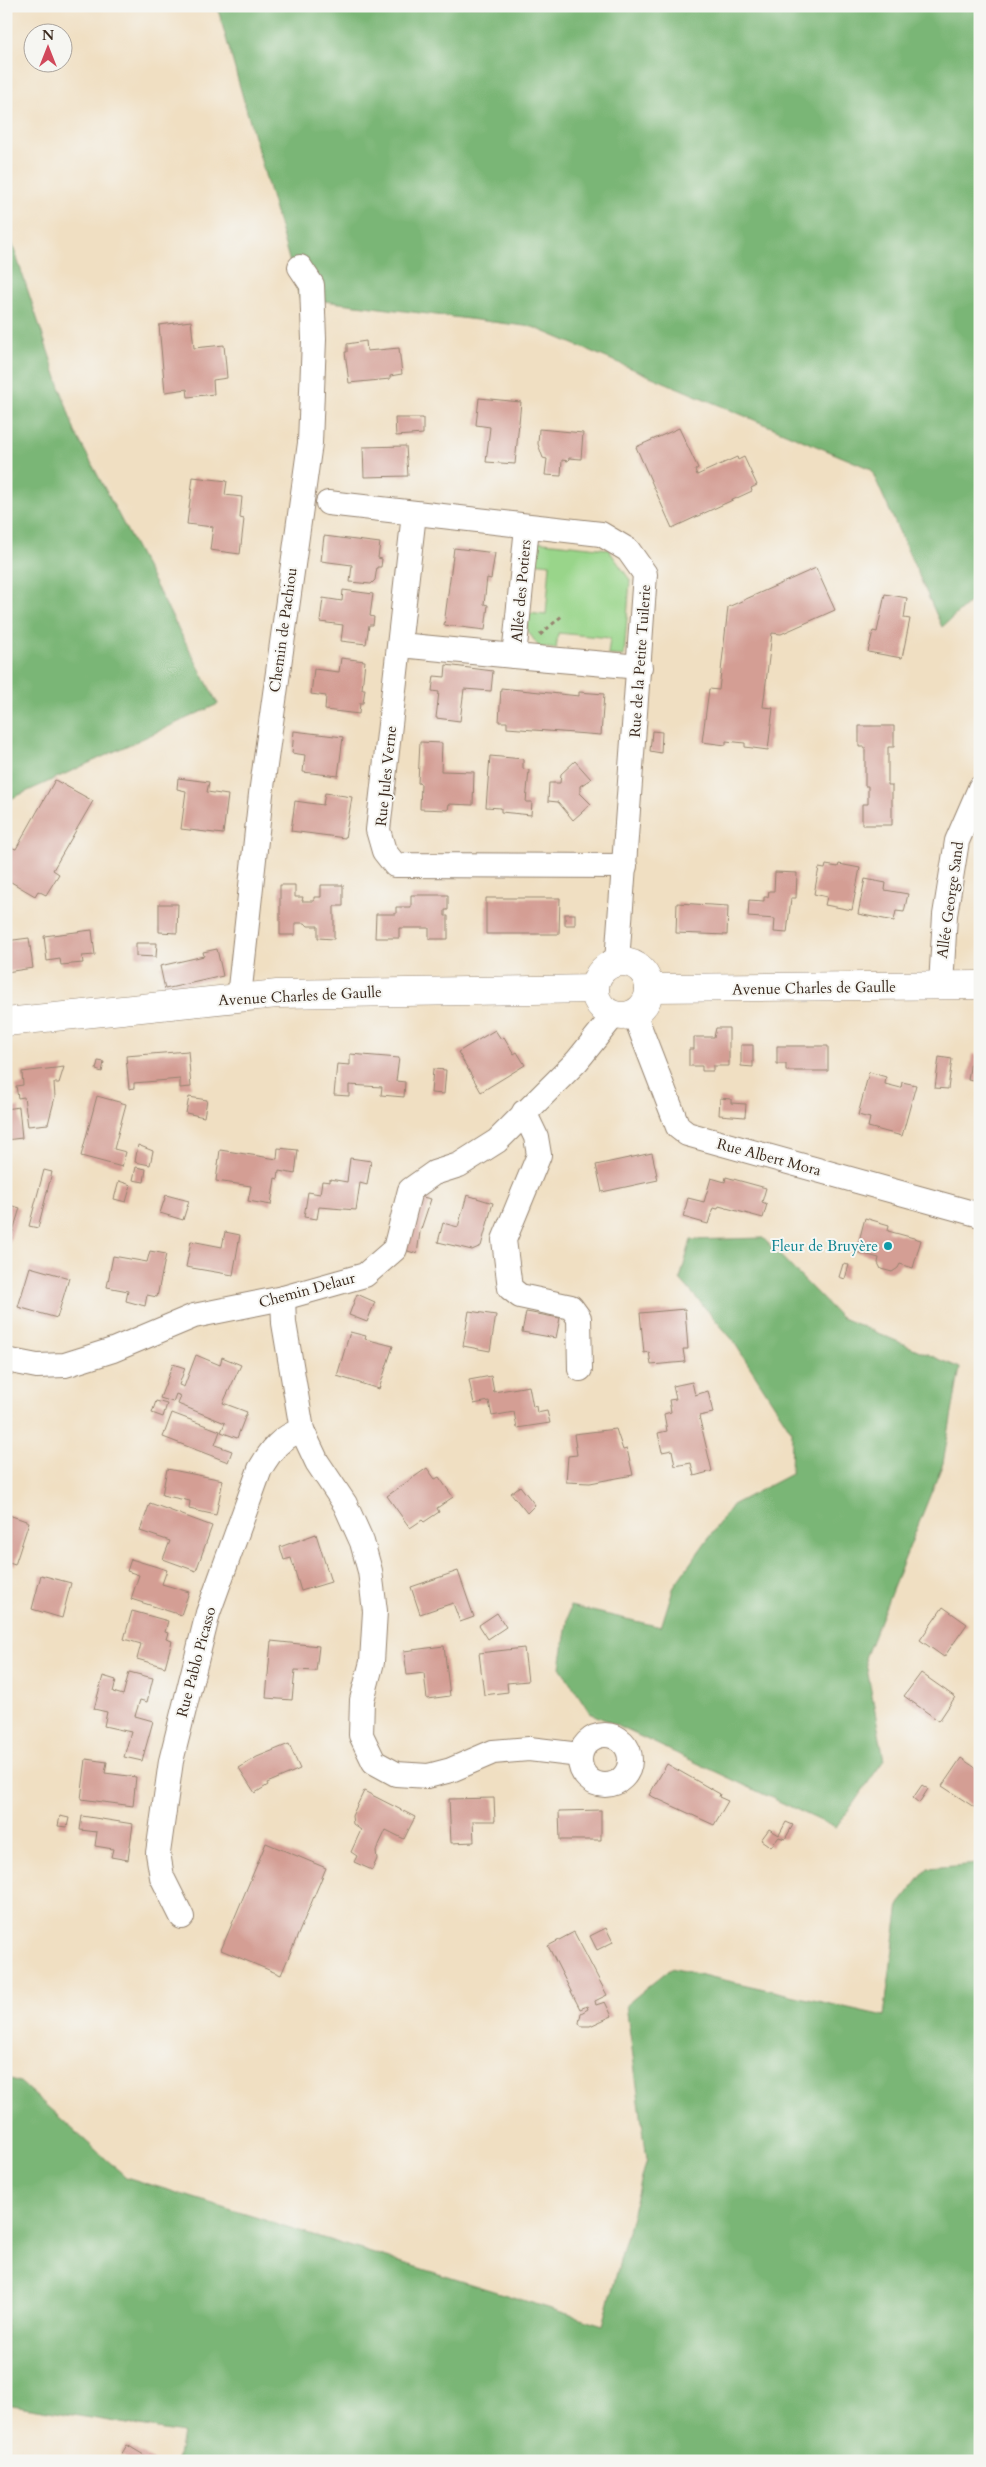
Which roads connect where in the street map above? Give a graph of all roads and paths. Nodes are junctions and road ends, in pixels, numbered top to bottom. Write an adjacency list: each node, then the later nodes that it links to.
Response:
1 (300, 267): 15 (street, Chemin de Pachiou)
2 (328, 503): 3 (street, Rue de la Petite Tuilerie)
3 (414, 514): 4 (street, Rue de la Petite Tuilerie); 5 (street, Rue Jules Verne)
4 (527, 526): 6 (street, Allée des Potiers); 7 (street, Rue de la Petite Tuilerie)
5 (400, 645): 6 (street, Allée des Potiers); 9 (street, Rue Jules Verne)
6 (514, 656): 7 (street, Allée des Potiers)
7 (640, 667): 9 (street, Rue de la Petite Tuilerie)
8 (980, 788): 12 (street, Allée George Sand)
9 (624, 866): 10 (street, Rue de la Petite Tuilerie)
10 (617, 962): 13 (street); 14 (street)
11 (980, 985): 12 (street, Avenue Charles de Gaulle)
12 (941, 986): 13 (street, Avenue Charles de Gaulle)
13 (649, 988): 16 (street)
14 (595, 989): 15 (street, Avenue Charles de Gaulle); 16 (street)
15 (239, 997): 17 (street, Avenue Charles de Gaulle)
16 (624, 1014): 18 (street, Chemin Delaur); 19 (street, Rue Albert Mora)
17 (6, 1022)
18 (524, 1112): 20 (street, Chemin Delaur); 22 (street)
19 (980, 1215)
20 (283, 1298): 21 (street, Chemin Delaur); 23 (street)
21 (6, 1360)
22 (580, 1369)
23 (302, 1430): 24 (street); 25 (street, Rue Pablo Picasso)
24 (580, 1755)
25 (182, 1917)

